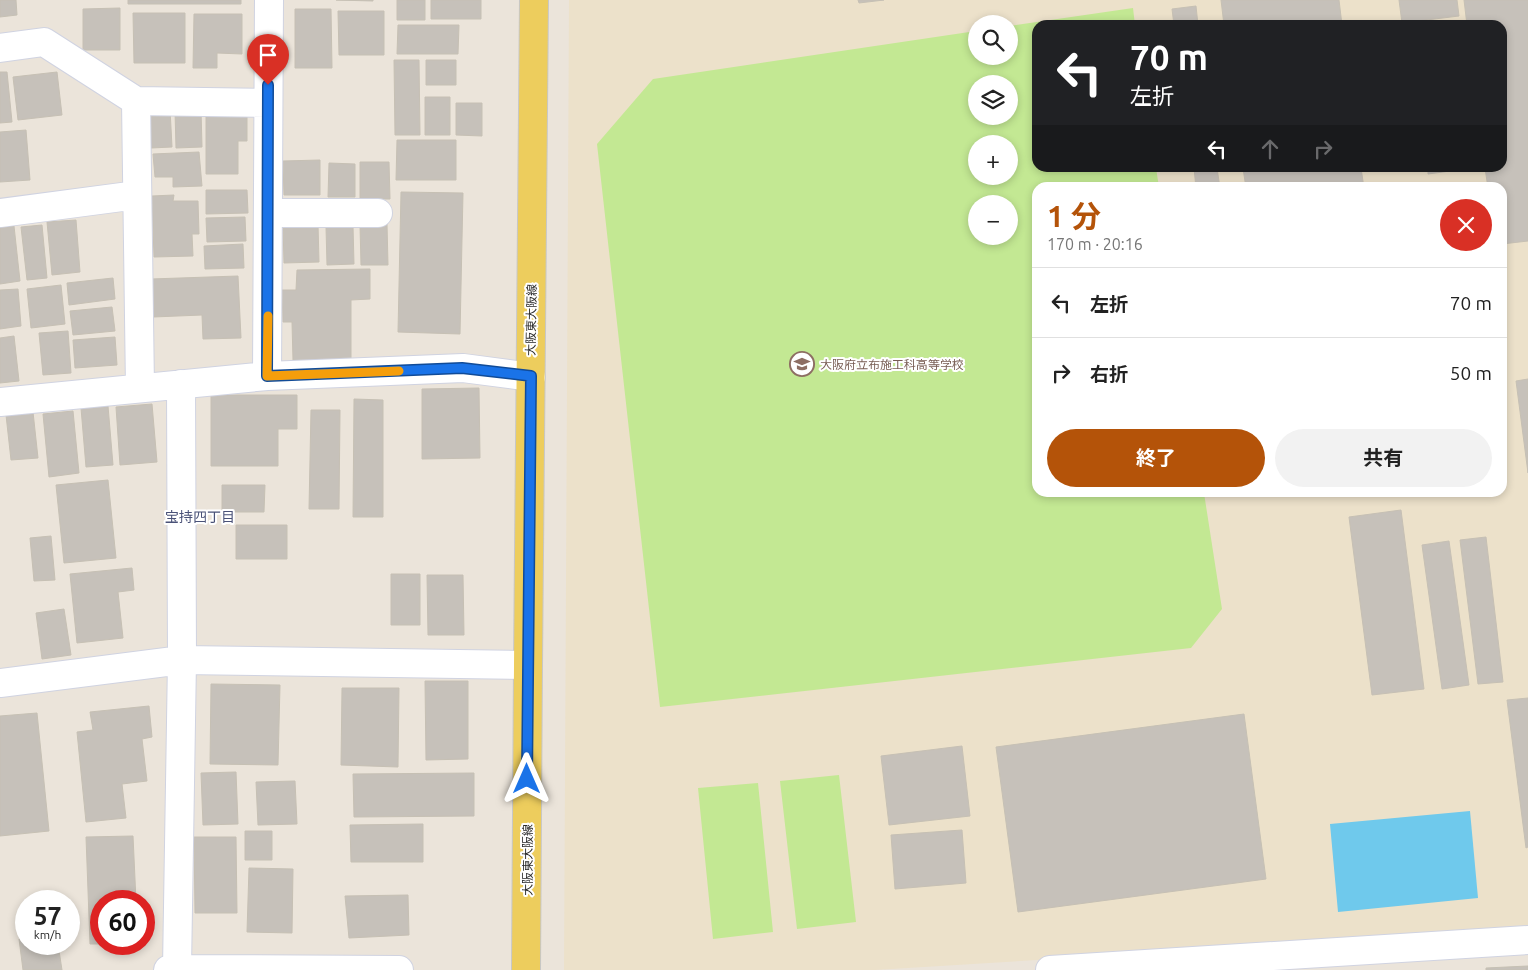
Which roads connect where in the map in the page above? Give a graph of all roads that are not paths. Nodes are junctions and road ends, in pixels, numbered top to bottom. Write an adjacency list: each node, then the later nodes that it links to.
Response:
1 (269, 0): 5 (street)
2 (534, 0): 11 (main road, 大阪東大阪線)
3 (0, 48): 4 (street)
4 (136, 101): 5 (street); 6 (street)
5 (268, 102): 8 (street)
6 (137, 195): 7 (street); 13 (street)
7 (0, 213)
8 (268, 213): 9 (street); 10 (street)
9 (378, 213)
10 (267, 376): 11 (street); 12 (street)
11 (531, 376): 16 (main road, 大阪東大阪線)
12 (181, 384): 13 (street); 15 (street)
13 (140, 388): 14 (street)
14 (0, 402)
15 (182, 660): 16 (street); 17 (street); 19 (street)
16 (528, 665): 22 (main road, 大阪東大阪線)
17 (0, 683)
18 (1528, 940): 20 (street)
19 (172, 969): 21 (street)
20 (1096, 969): 23 (street)
21 (399, 970)
22 (526, 970)
23 (1050, 970)

